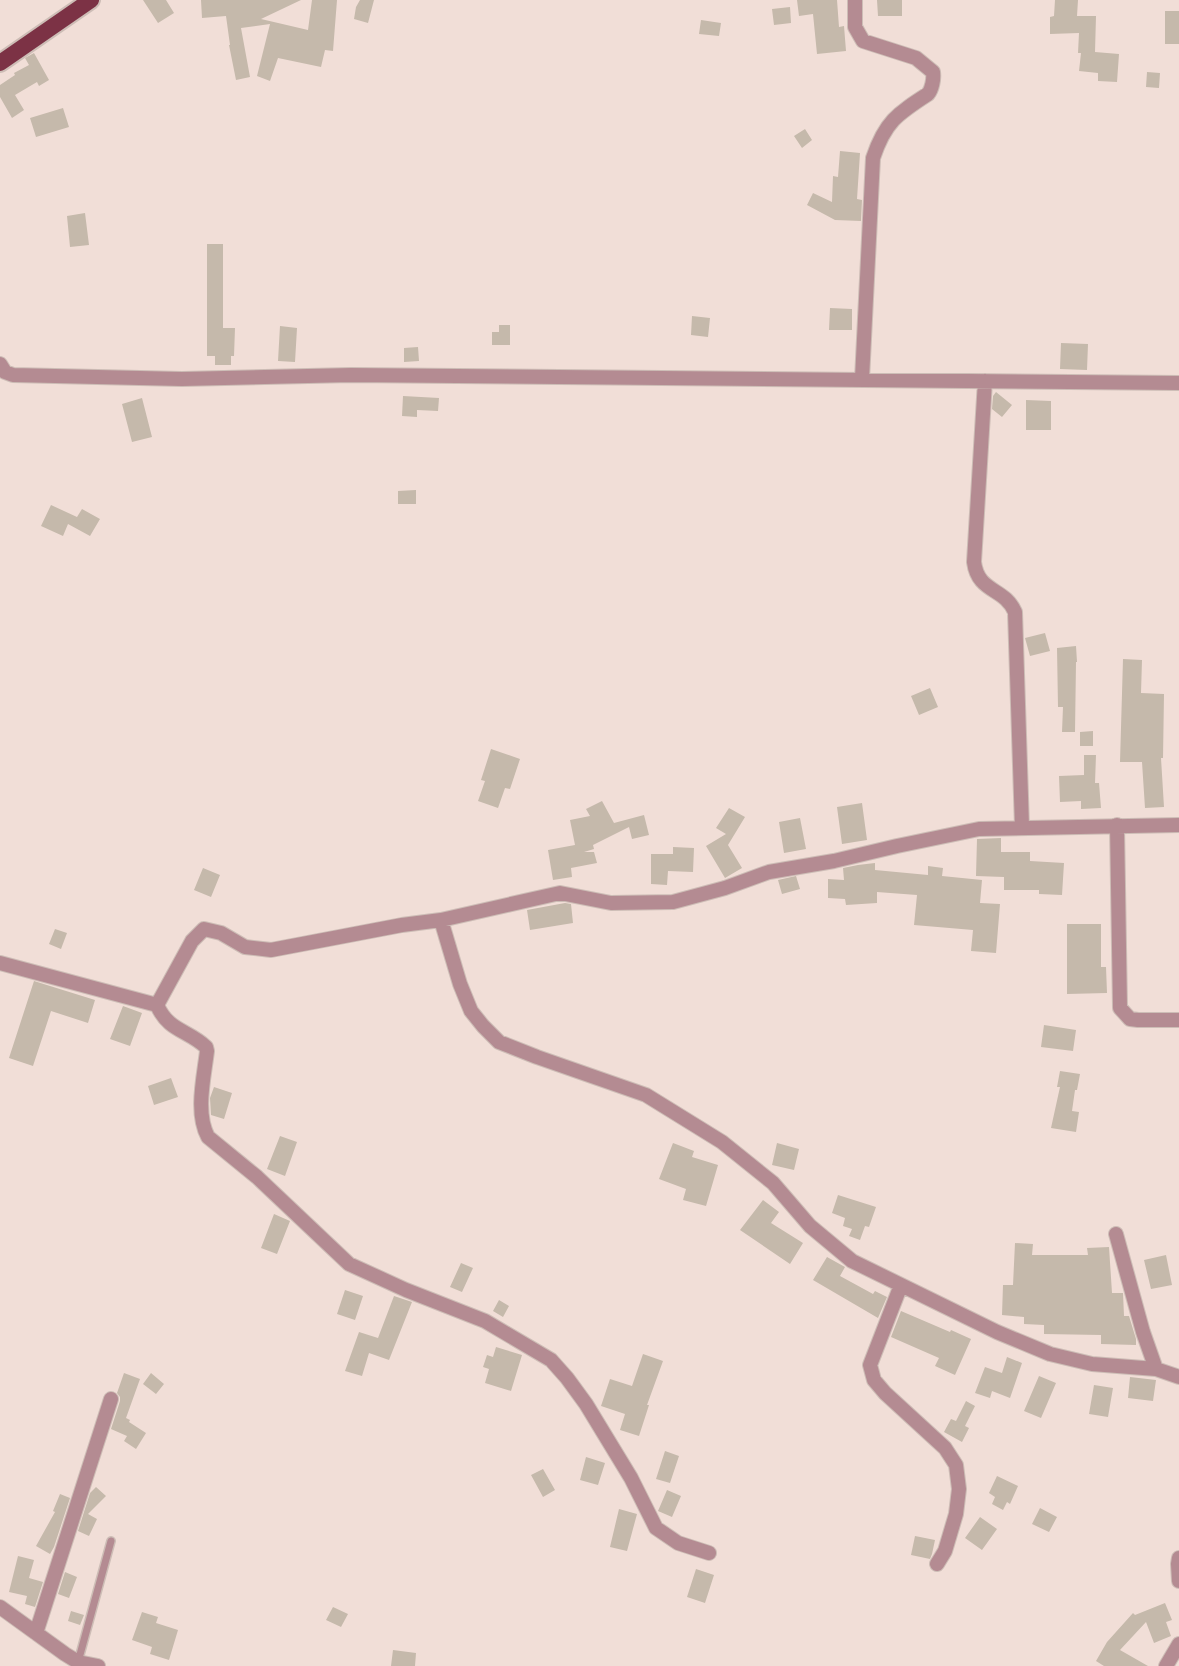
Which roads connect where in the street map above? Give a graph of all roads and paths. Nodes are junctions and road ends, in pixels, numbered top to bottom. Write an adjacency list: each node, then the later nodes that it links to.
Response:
1 (91, 0): 3 (highway)
2 (855, 0): 5 (street)
3 (0, 63)
4 (0, 364): 5 (street)
5 (862, 379): 6 (street)
6 (985, 381): 7 (street); 10 (street)
7 (1179, 383)
8 (1117, 825): 9 (street); 10 (street); 14 (street)
9 (1179, 825)
10 (1022, 827): 11 (street)
11 (441, 920): 13 (street); 16 (street)
12 (0, 963): 13 (street)
13 (157, 1005): 21 (street)
14 (1179, 1020)
15 (1116, 1234): 17 (street)
16 (901, 1285): 17 (street); 23 (street)
17 (1156, 1369): 18 (street)
18 (1179, 1377)
19 (111, 1399): 26 (street)
20 (111, 1541): 28 (lane)
21 (709, 1553)
22 (1179, 1558): 24 (street)
23 (938, 1564)
24 (1179, 1581)
25 (0, 1607): 26 (street)
26 (36, 1633): 28 (street)
27 (1179, 1644): 30 (street)
28 (78, 1662): 29 (street)
29 (98, 1666)
30 (1166, 1666)

